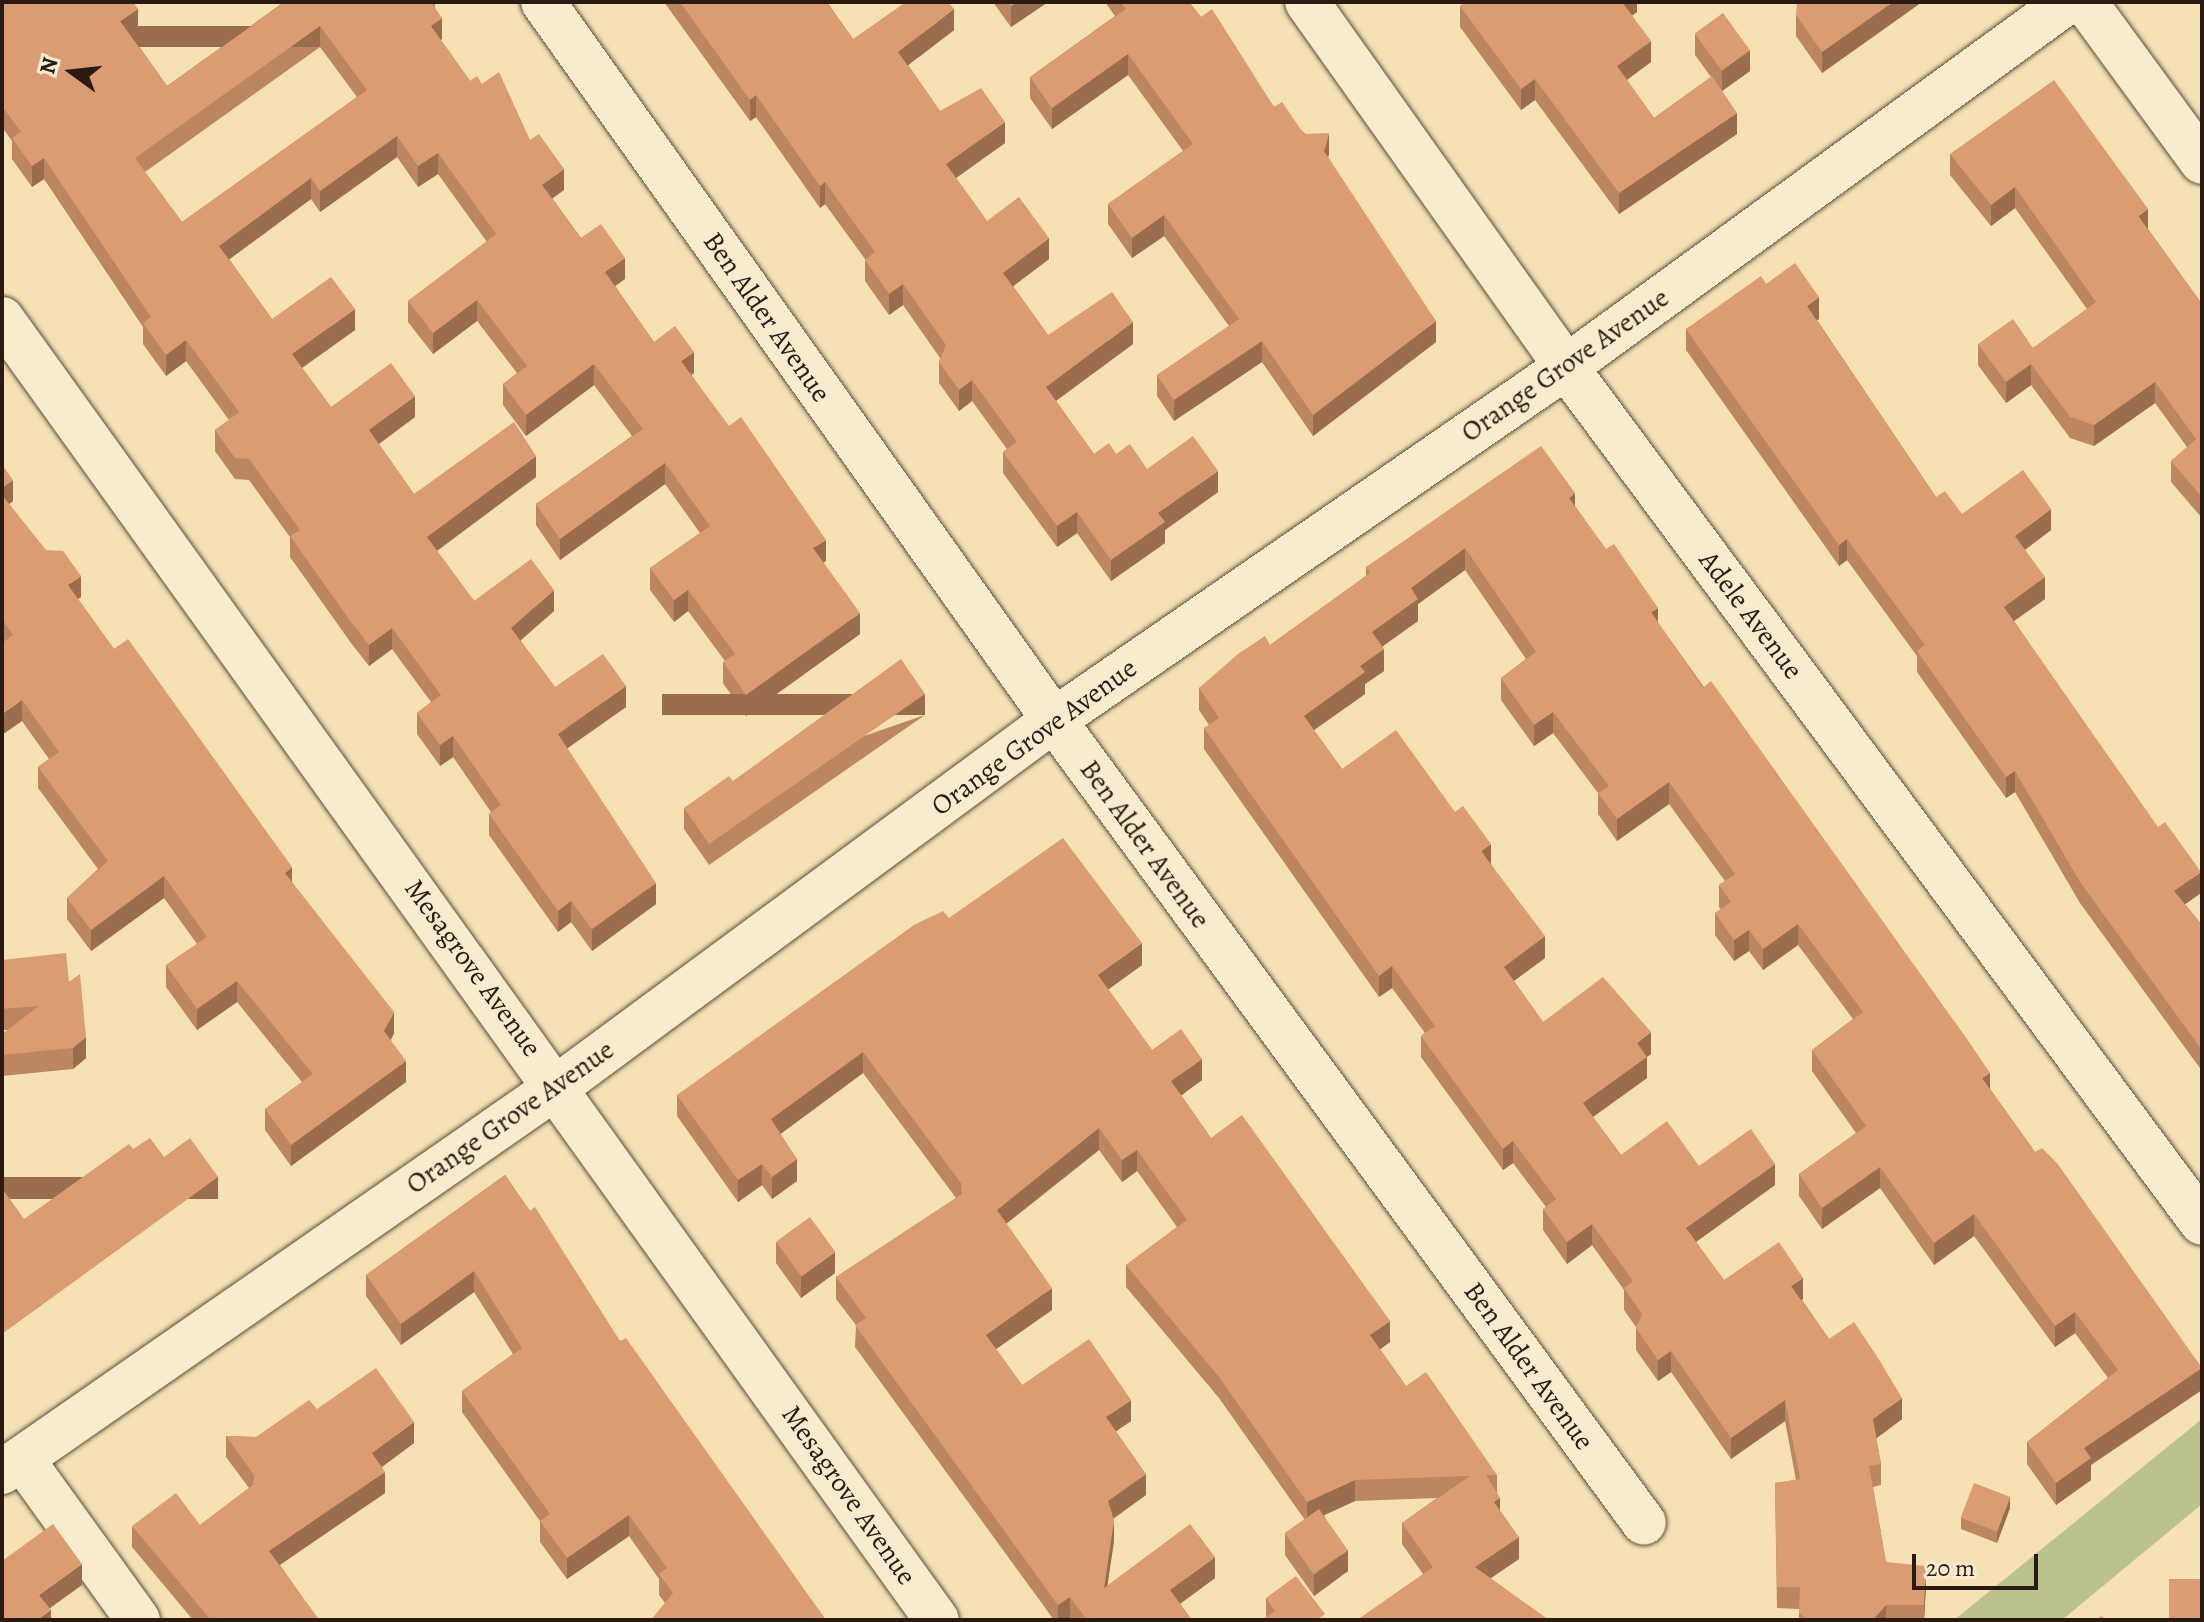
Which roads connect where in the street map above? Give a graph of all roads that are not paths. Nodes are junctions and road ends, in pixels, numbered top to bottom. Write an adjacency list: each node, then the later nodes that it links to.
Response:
1 (543, 2): 8 (street, Ben Alder Avenue)
2 (1307, 2): 7 (street, Adele Avenue)
3 (2067, 2): 7 (street, Orange Grove Avenue)
4 (2085, 2): 5 (street)
5 (2202, 162)
6 (2, 319): 9 (street, Mesagrove Avenue)
7 (1566, 367): 8 (street, Orange Grove Avenue); 10 (street, Adele Avenue)
8 (1054, 720): 9 (street, Orange Grove Avenue); 12 (street, Ben Alder Avenue)
9 (558, 1086): 11 (street, Orange Grove Avenue); 14 (street, Mesagrove Avenue)
10 (2202, 1223)
11 (12, 1466): 13 (street)
12 (1644, 1523)
13 (138, 1620)
14 (937, 1620)

